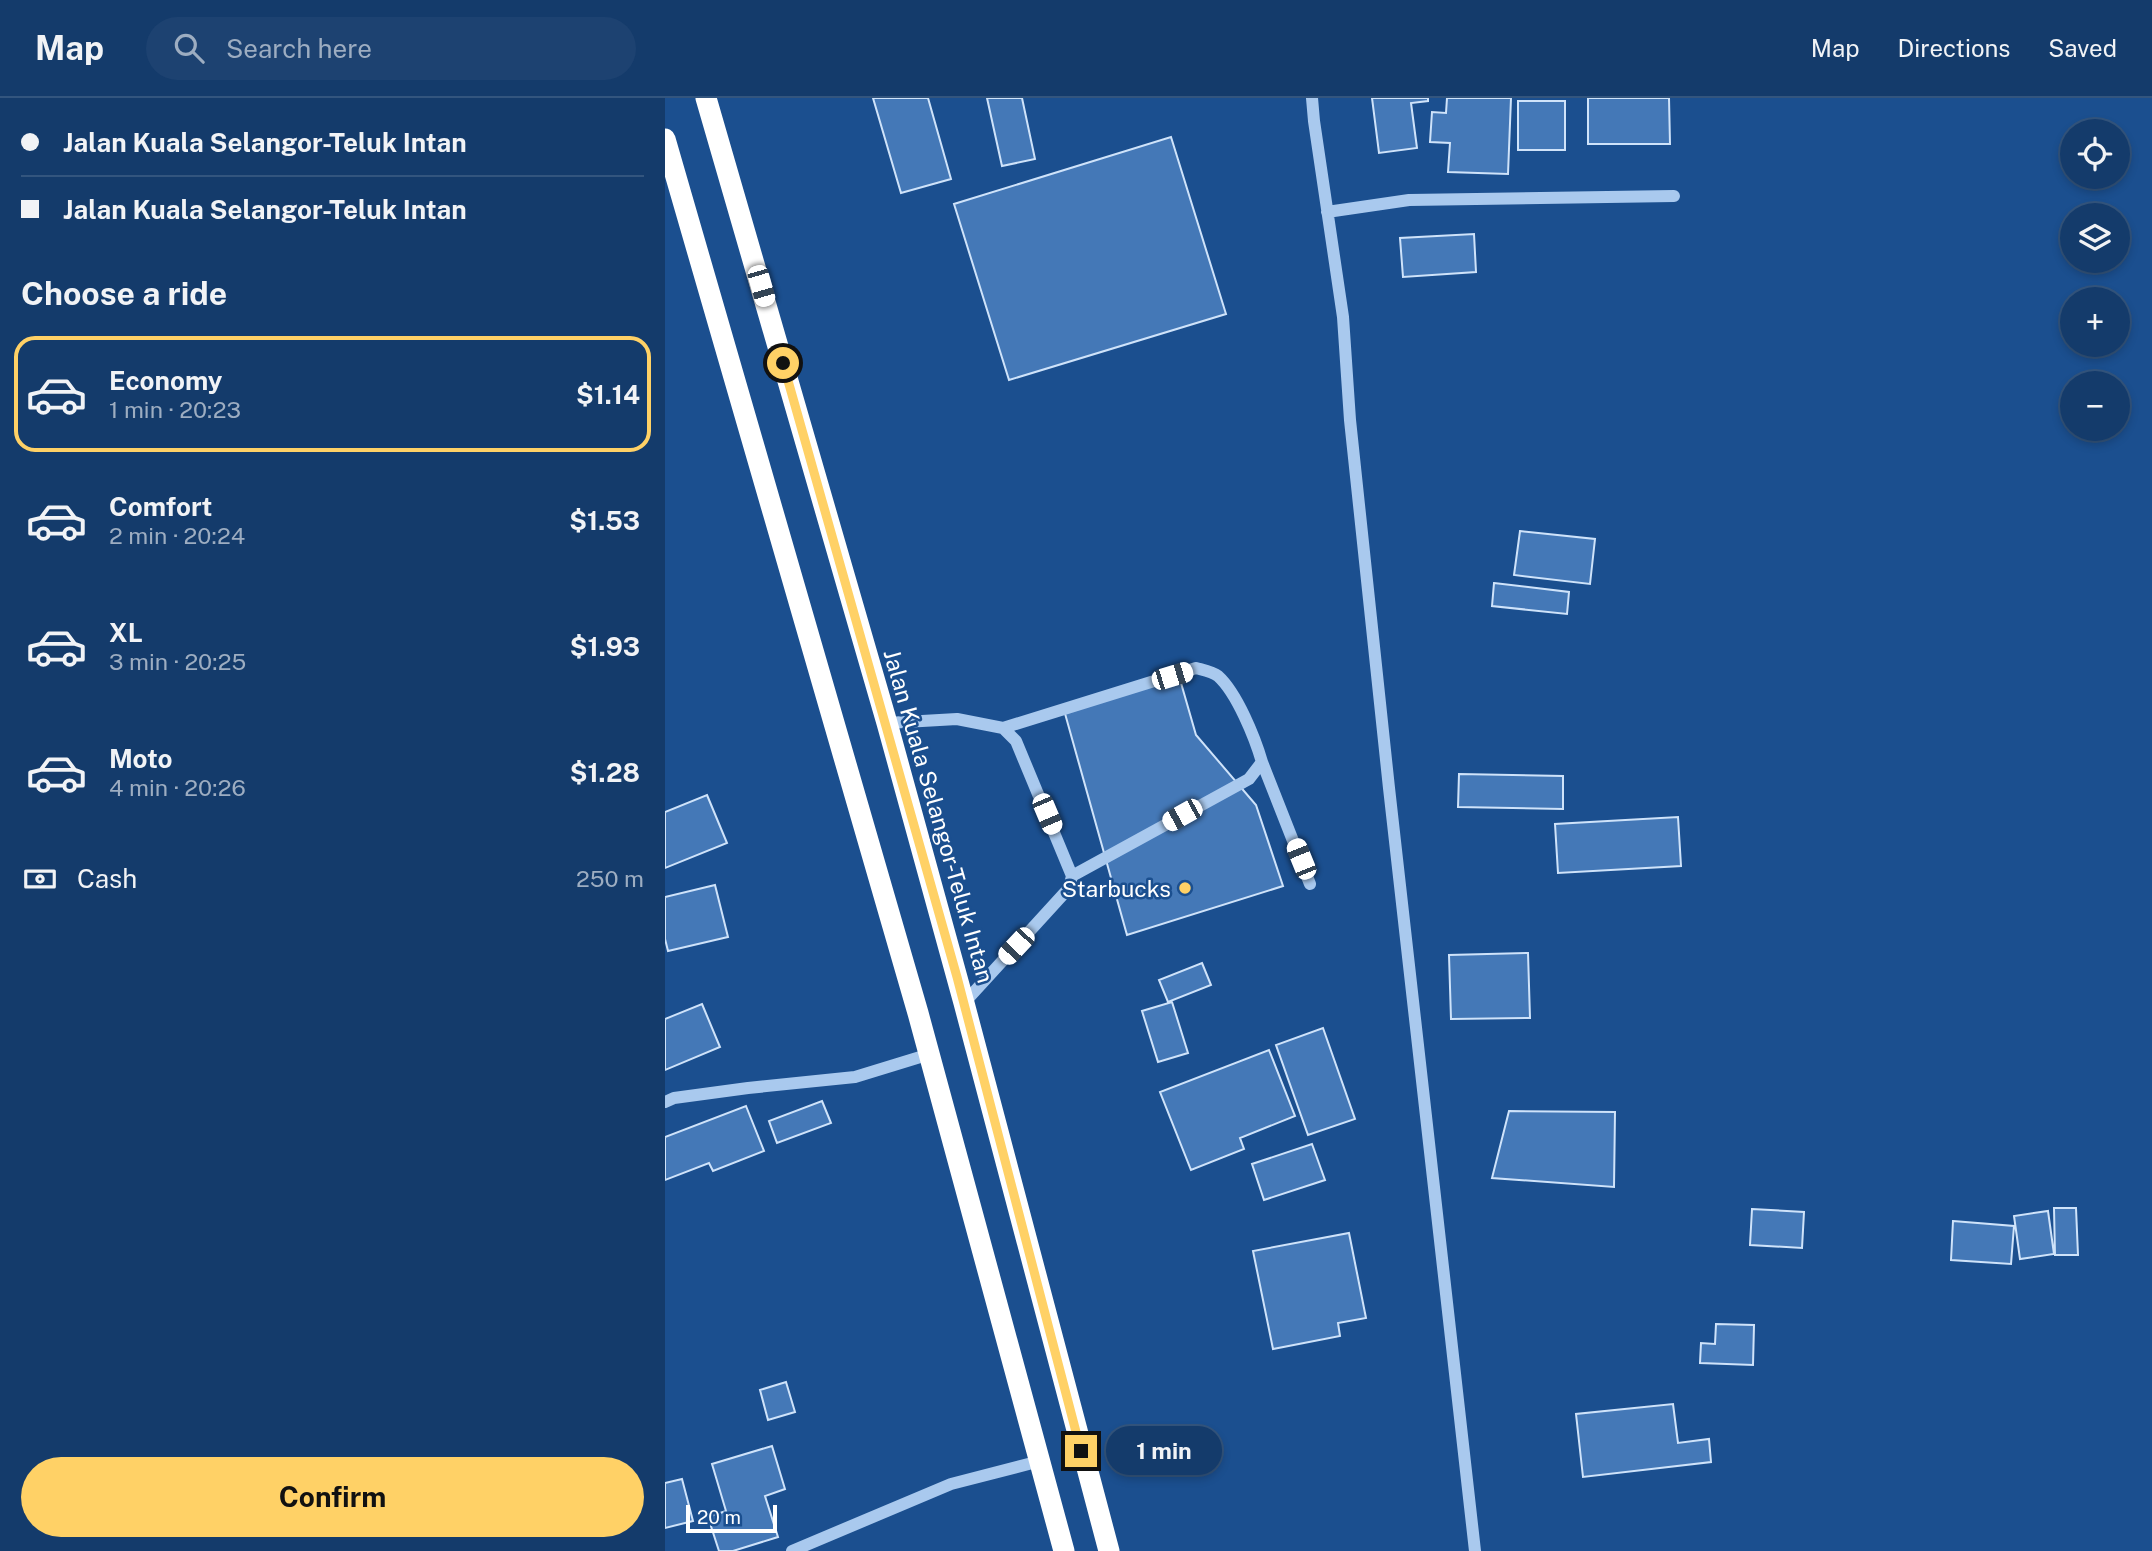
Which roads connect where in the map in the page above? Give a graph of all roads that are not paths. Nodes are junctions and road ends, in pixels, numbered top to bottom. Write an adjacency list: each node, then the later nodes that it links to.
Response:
1 (706, 98): 6 (highway, Jalan Kuala Selangor-Teluk Intan)
2 (1312, 98): 5 (street)
3 (665, 139): 12 (highway)
4 (1674, 196): 5 (street)
5 (1327, 212): 18 (street)
6 (887, 723): 7 (street); 11 (highway, Jalan Kuala Selangor-Teluk Intan)
7 (1003, 728): 8 (street); 9 (street)
8 (1262, 762): 9 (street); 10 (street)
9 (1072, 876): 11 (street)
10 (1310, 884)
11 (964, 1003): 17 (highway, Jalan Kuala Selangor-Teluk Intan)
12 (930, 1054): 13 (street); 14 (highway)
13 (665, 1102)
14 (1040, 1461): 15 (street); 16 (highway)
15 (792, 1551)
16 (1064, 1551)
17 (1109, 1551)
18 (1475, 1551)

